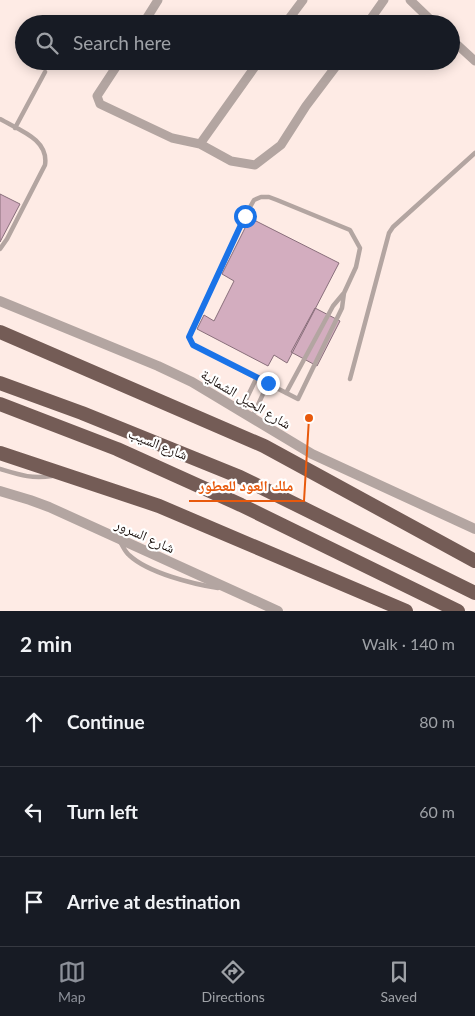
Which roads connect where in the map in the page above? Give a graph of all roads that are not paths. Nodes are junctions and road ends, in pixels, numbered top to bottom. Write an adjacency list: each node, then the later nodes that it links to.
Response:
1 (158, 0): 5 (street)
2 (302, 0): 6 (street)
3 (384, 0): 7 (street)
4 (410, 0): 8 (street)
5 (149, 15)
6 (291, 15)
7 (373, 15)
8 (426, 15)
9 (460, 47): 10 (street)
10 (475, 61)
11 (114, 70): 17 (street)
12 (253, 70): 17 (street)
13 (333, 70): 17 (street)
14 (45, 72): 16 (lane)
15 (0, 119): 16 (lane)
16 (15, 128): 19 (lane)
17 (200, 144)
18 (475, 153): 24 (lane)
19 (0, 249)
20 (344, 293): 23 (lane); 27 (lane); 27 (lane)
21 (0, 301): 29 (street, شارع الحيل الشمالية)
22 (0, 332): 36 (highway)
23 (257, 377): 26 (lane); 29 (lane)
24 (350, 379)
25 (0, 383): 37 (highway, شارع السيب)
26 (268, 383): 27 (lane); 30 (lane)
27 (286, 393)
28 (0, 404): 40 (highway, شارع السيب)
29 (240, 411): 30 (street, شارع الحيل الشمالية)
30 (252, 418): 35 (street, شارع الحيل الشمالية)
31 (0, 453): 33 (highway)
32 (0, 469): 33 (lane)
33 (64, 474): 39 (highway)
34 (0, 491): 38 (street, شارع السرور)
35 (475, 529)
36 (475, 561)
37 (475, 593)
38 (278, 611)
39 (406, 611)
40 (458, 611)

